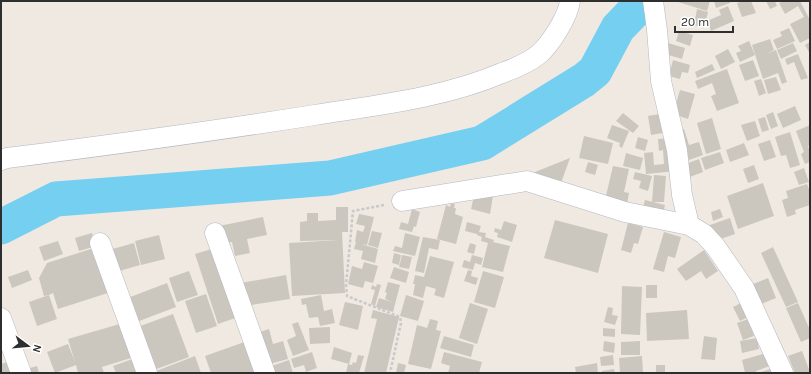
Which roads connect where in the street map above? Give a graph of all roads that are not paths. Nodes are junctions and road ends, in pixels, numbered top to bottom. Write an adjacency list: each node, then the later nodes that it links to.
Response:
1 (570, 1): 3 (street)
2 (653, 1): 5 (street)
3 (1, 160)
4 (402, 201): 5 (street)
5 (689, 225): 12 (street)
6 (215, 233): 11 (street)
7 (100, 243): 10 (street)
8 (1, 318): 9 (street)
9 (21, 373)
10 (147, 373)
11 (265, 373)
12 (783, 373)

